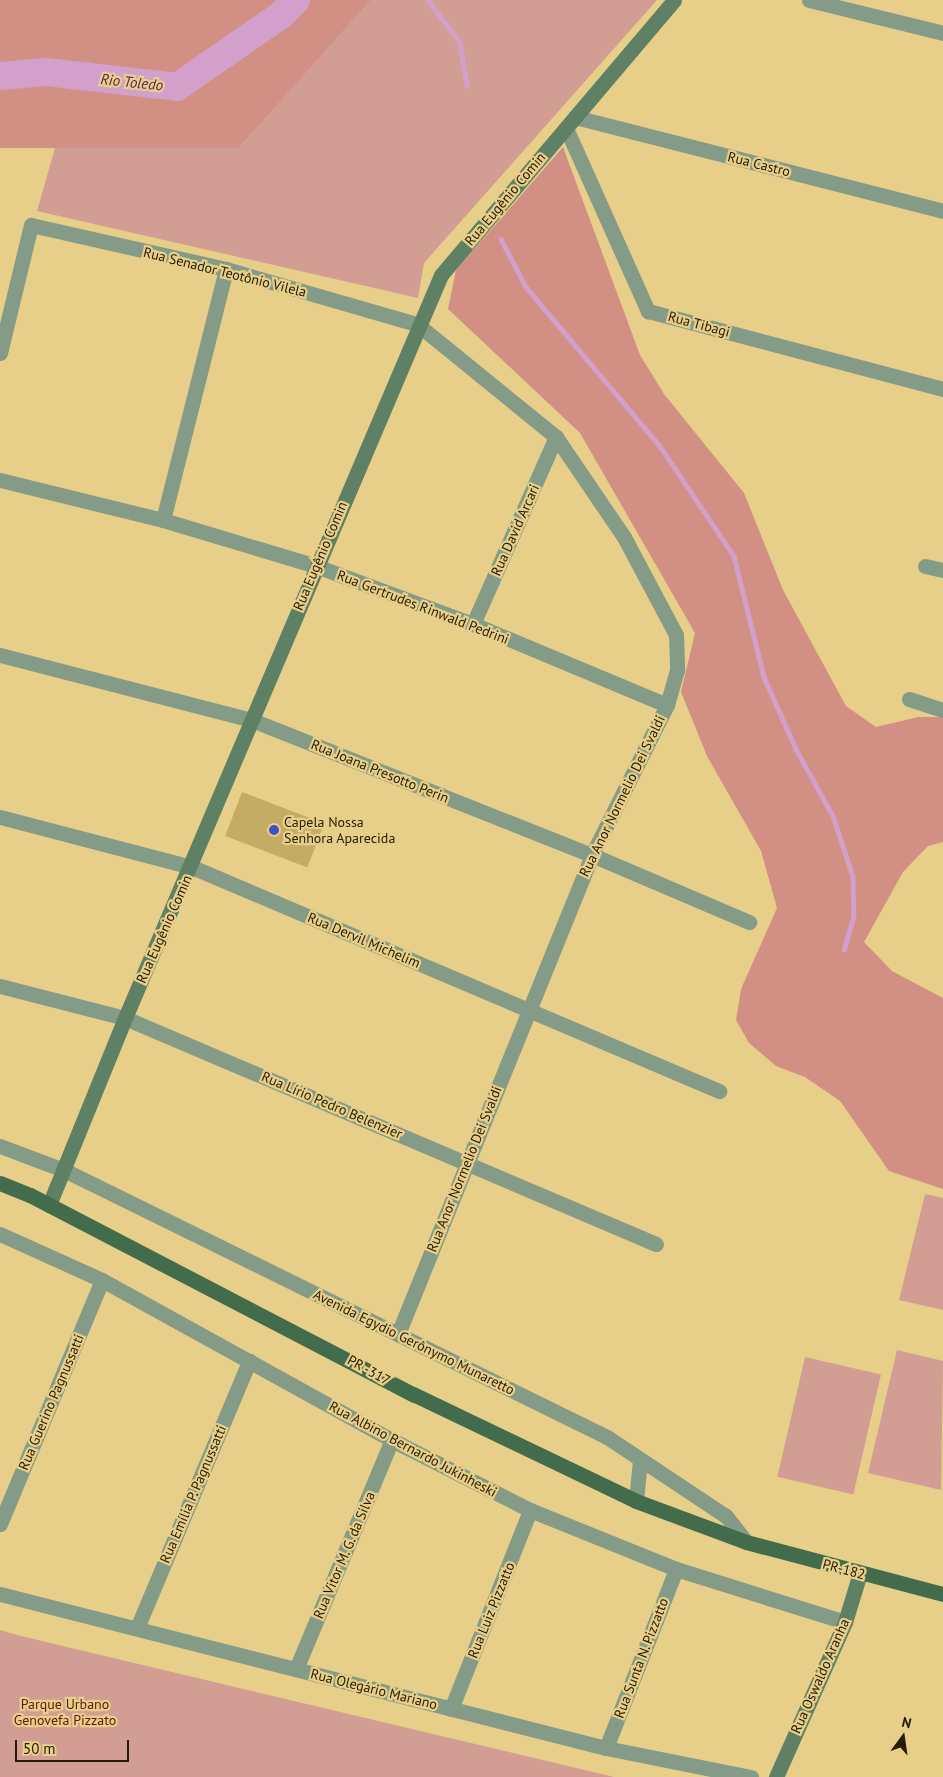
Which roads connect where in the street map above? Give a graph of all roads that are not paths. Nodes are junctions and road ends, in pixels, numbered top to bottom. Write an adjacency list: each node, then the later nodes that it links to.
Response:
1 (674, 0): 4 (street, Rua Eugênio Comin)
2 (809, 0): 3 (street)
3 (943, 33)
4 (571, 123): 5 (street, Rua Castro); 7 (street, Rua Eugênio Comin); 9 (street, Rua Tibagi)
5 (943, 211)
6 (226, 269): 7 (street, Rua Senador Teotônio Vilela); 8 (street, Rua Senador Teotônio Vilela); 12 (street)
7 (417, 324): 10 (street, Rua Anor Normelio Dei Svaldi); 13 (street, Rua Eugênio Comin)
8 (0, 353)
9 (943, 389)
10 (556, 437): 16 (street, Rua David Arcari); 19 (street, Rua Anor Normelio Dei Svaldi)
11 (0, 480): 12 (street, Rua Gertrudes Rinwald Pedrini)
12 (163, 520): 13 (street, Rua Gertrudes Rinwald Pedrini)
13 (316, 566): 16 (street, Rua Gertrudes Rinwald Pedrini); 21 (street, Rua Eugênio Comin)
14 (925, 566): 15 (street)
15 (943, 570)
16 (473, 624): 19 (street, Rua Gertrudes Rinwald Pedrini)
17 (0, 655): 21 (street, Rua Joana Presotto Perin)
18 (909, 699): 20 (street)
19 (667, 705): 23 (street, Rua Anor Normelio Dei Svaldi)
20 (943, 710)
21 (252, 720): 23 (street, Rua Joana Presotto Perin); 24 (street, Rua Eugênio Comin)
22 (0, 817): 24 (street, Rua Dervil Michelim)
23 (592, 855): 25 (street, Rua Joana Presotto Perin); 27 (street, Rua Anor Normelio Dei Svaldi)
24 (192, 867): 27 (street, Rua Dervil Michelim); 28 (street, Rua Eugênio Comin)
25 (749, 922)
26 (0, 986): 28 (street, Rua Lírio Pedro Belenzier)
27 (529, 1009): 29 (street, Rua Dervil Michelim); 31 (street, Rua Anor Normelio Dei Svaldi)
28 (125, 1018): 31 (street, Rua Lírio Pedro Belenzier); 32 (street, Rua Eugênio Comin)
29 (719, 1091)
30 (0, 1146): 32 (street, Avenida Egydio Gerônymo Munaretto)
31 (467, 1162): 36 (street, Rua Lírio Pedro Belenzier); 38 (street, Rua Anor Normelio Dei Svaldi)
32 (64, 1170): 34 (street, Rua Eugênio Comin); 38 (street, Avenida Egydio Gerônymo Munaretto)
33 (0, 1183): 34 (main road, PR -317 / PR-182)
34 (49, 1204): 42 (main road, PR -317 / PR-182)
35 (0, 1234): 37 (street, Rua Albino Bernardo Jukinheski)
36 (656, 1244)
37 (102, 1280): 39 (street, Rua Albino Bernardo Jukinheski); 44 (street, Rua Guerino Pagnussatti)
38 (398, 1334): 41 (street, Avenida Egydio Gerônymo Munaretto)
39 (249, 1361): 40 (street, Rua Albino Bernardo Jukinheski); 51 (street, Rua Emília P. Pagnussatti)
40 (392, 1440): 43 (street, Rua Albino Bernardo Jukinheski); 52 (street, Rua Vitor M. G. da Silva)
41 (640, 1460): 42 (street); 45 (street, Avenida Egydio Gerônymo Munaretto)
42 (636, 1502): 45 (main road, PR -317 / PR-182)
43 (530, 1510): 46 (street, Rua Albino Bernardo Jukinheski); 53 (street, Rua Luiz Pizzatto)
44 (0, 1524)
45 (746, 1542): 47 (main road, PR-182 / PR-182)
46 (676, 1569): 50 (street, Rua Albino Bernardo Jukinheski); 54 (street, Rua Sunta N. Pizzatto)
47 (860, 1574): 49 (main road, PR-182 / PR-182); 50 (street, Rua Oswaldo Aranha)
48 (0, 1594): 51 (street, Rua Olegário Mariano)
49 (943, 1594)
50 (844, 1622): 56 (street, Rua Oswaldo Aranha)
51 (137, 1628): 52 (street, Rua Olegário Mariano)
52 (296, 1669): 53 (street, Rua Olegário Mariano)
53 (451, 1709): 54 (street, Rua Olegário Mariano)
54 (606, 1748): 55 (street, Rua Olegário Mariano)
55 (751, 1777)
56 (776, 1777)

